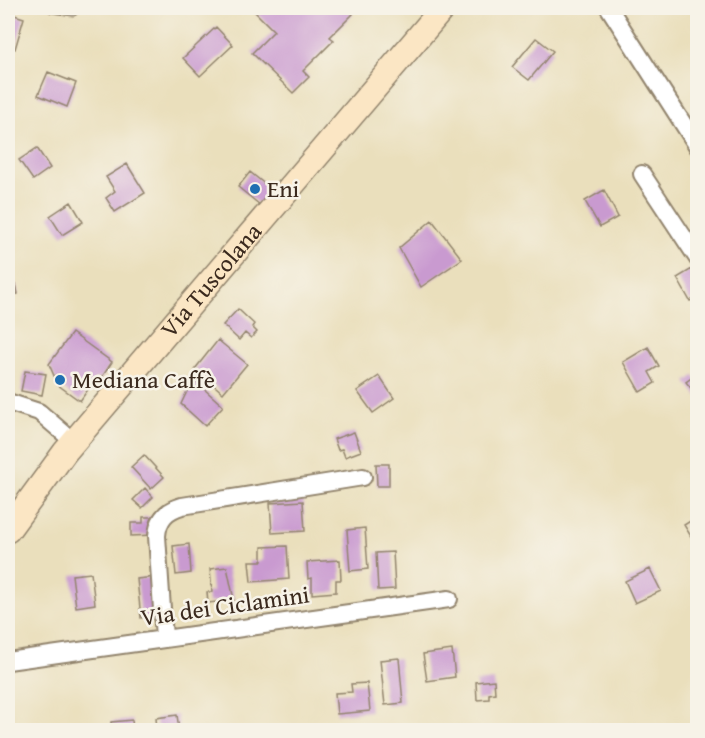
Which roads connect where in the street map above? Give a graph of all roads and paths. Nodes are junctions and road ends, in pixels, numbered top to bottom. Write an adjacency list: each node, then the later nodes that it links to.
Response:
1 (52, 8): 4 (lane)
2 (443, 8): 9 (main road, Via Tuscolana)
3 (609, 8): 5 (street)
4 (73, 11)
5 (698, 147)
6 (642, 174): 7 (street)
7 (698, 259)
8 (8, 402): 9 (street)
9 (74, 442): 10 (main road, Via Tuscolana)
10 (45, 477): 12 (main road, Via Tuscolana); 13 (main road)
11 (363, 477): 15 (street)
12 (8, 530)
13 (8, 546)
14 (449, 599): 15 (street, Via dei Ciclamini)
15 (164, 638): 16 (street, Via dei Ciclamini)
16 (8, 660)

